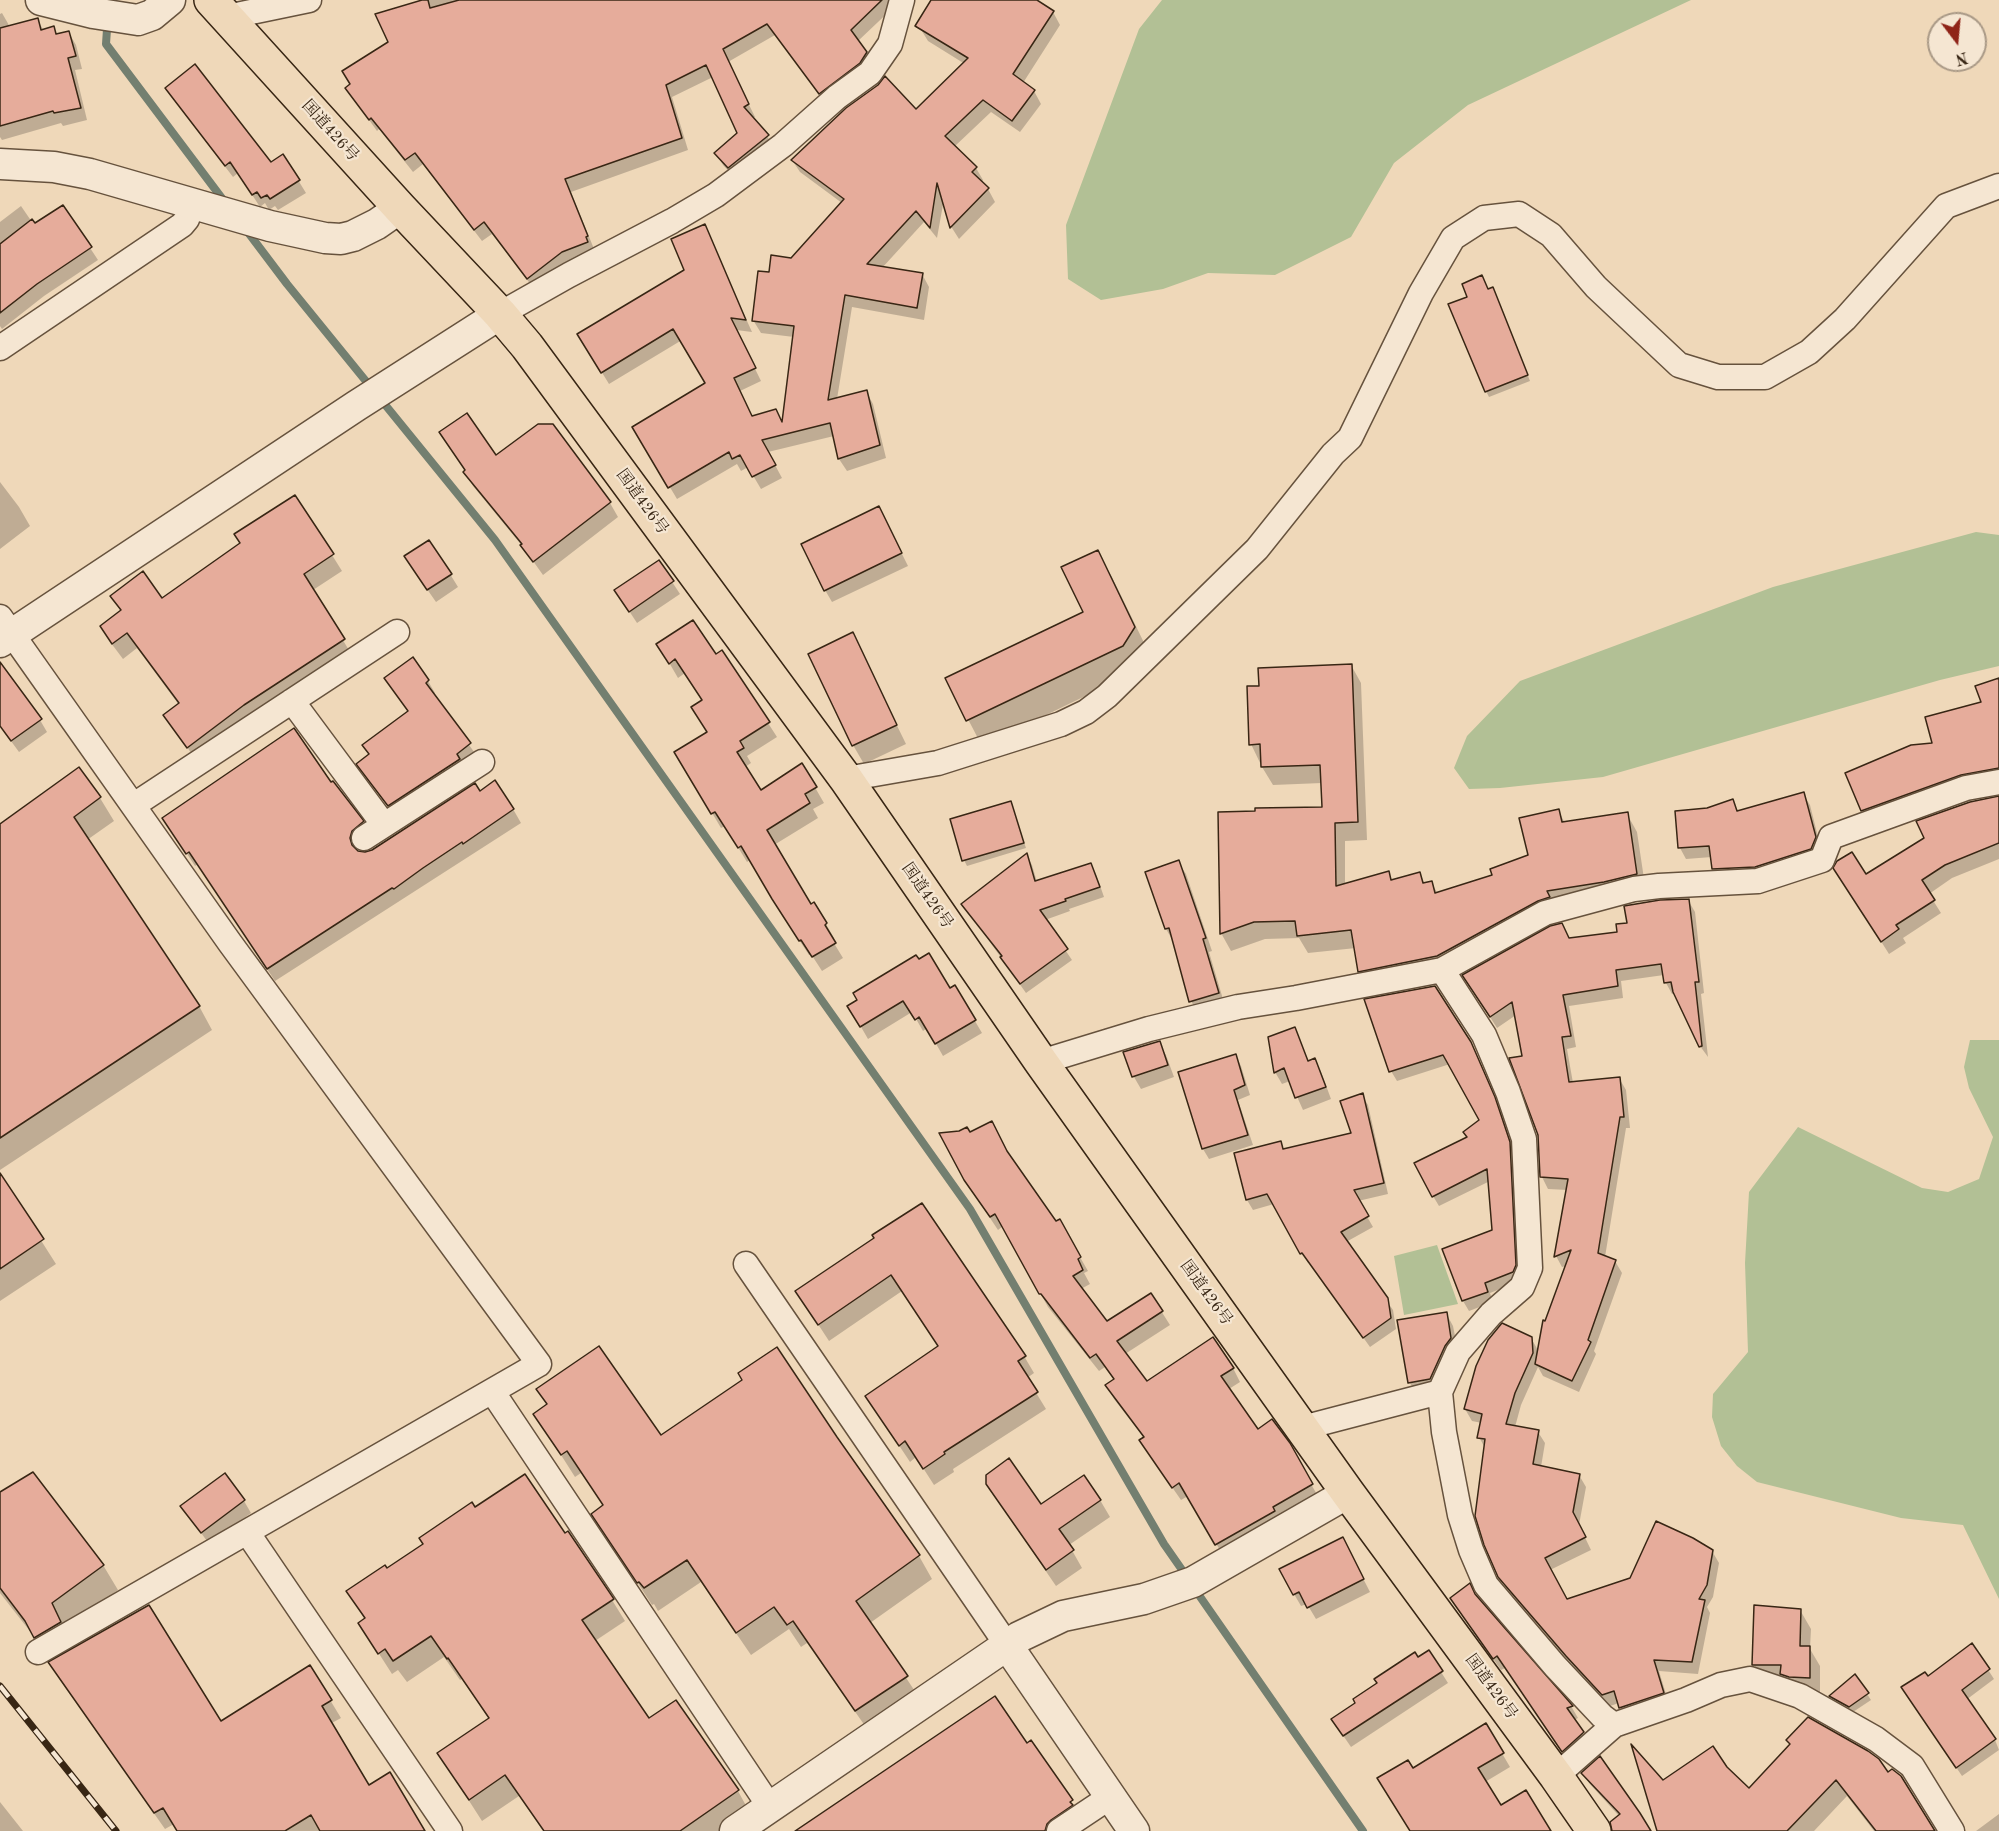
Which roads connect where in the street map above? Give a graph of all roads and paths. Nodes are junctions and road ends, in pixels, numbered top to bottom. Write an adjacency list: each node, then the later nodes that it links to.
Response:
1 (41, 0): 2 (street)
2 (170, 0)
3 (309, 0): 5 (street)
4 (902, 0): 10 (street)
5 (219, 8): 9 (highway, 国道426号)
6 (0, 164): 8 (street)
7 (1999, 186): 16 (street)
8 (198, 204): 9 (street); 11 (street)
9 (400, 208): 10 (highway, 国道426号)
10 (500, 314): 12 (street); 16 (highway, 国道426号)
11 (0, 348)
12 (4, 631): 18 (street)
13 (397, 632): 14 (street)
14 (292, 701): 15 (street); 18 (street)
15 (482, 762)
16 (846, 779): 20 (highway, 国道426号)
17 (1999, 782): 19 (street)
18 (134, 806): 22 (street)
19 (1442, 970): 20 (street); 23 (street)
20 (1041, 1062): 24 (highway, 国道426号)
21 (746, 1264): 27 (street)
22 (492, 1391): 26 (street); 32 (street)
23 (1440, 1392): 24 (street); 29 (street)
24 (1302, 1428): 25 (highway, 国道426号)
25 (1348, 1493): 27 (street); 30 (highway, 国道426号)
26 (247, 1532): 28 (street); 33 (street)
27 (1007, 1645): 31 (street); 32 (street)
28 (38, 1652)
29 (1614, 1725): 30 (street); 38 (street)
30 (1556, 1776): 37 (highway, 国道426号)
31 (1110, 1797): 35 (street); 36 (street)
32 (770, 1807): 34 (street)
33 (450, 1831)
34 (735, 1831)
35 (1059, 1831)
36 (1134, 1831)
37 (1594, 1831)
38 (1952, 1831)

